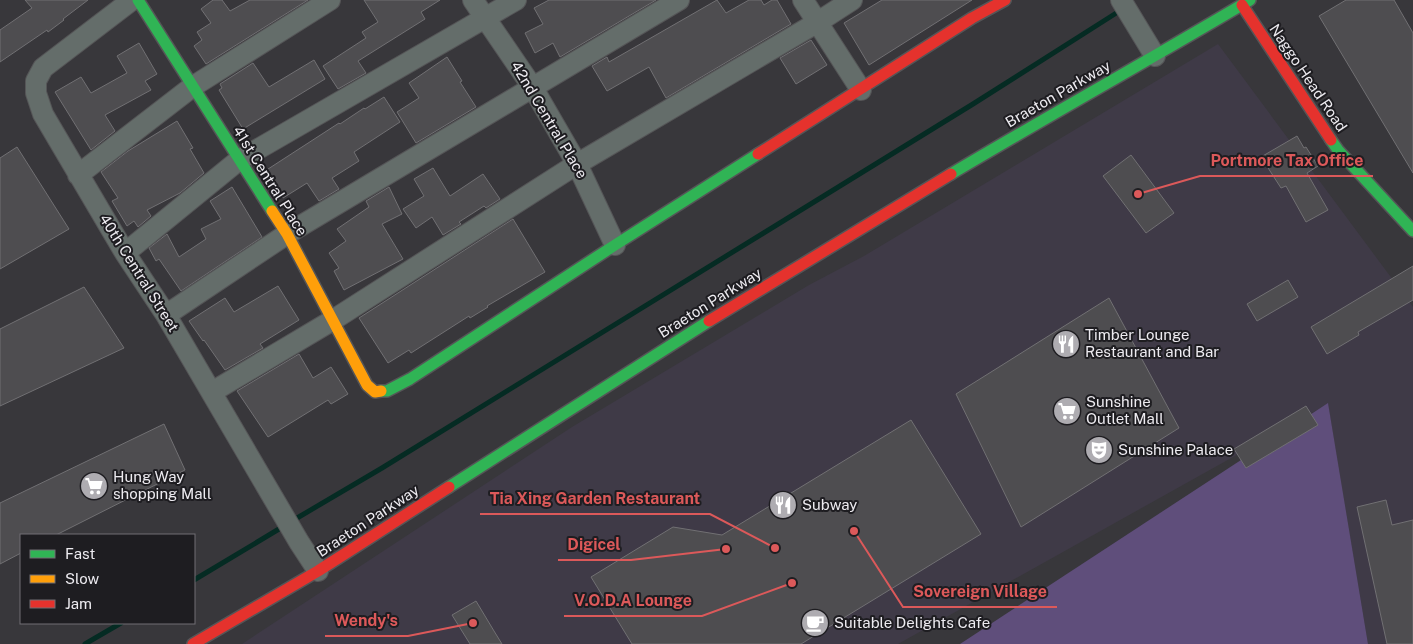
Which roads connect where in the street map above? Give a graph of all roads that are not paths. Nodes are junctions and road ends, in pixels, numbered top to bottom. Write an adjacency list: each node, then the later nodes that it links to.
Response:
1 (132, 0): 20 (street, 40th Central Street)
2 (138, 0): 15 (main road, 41st Central Place)
3 (330, 0): 15 (street)
4 (473, 0): 12 (street, 42nd Central Place)
5 (516, 0): 12 (street)
6 (679, 0): 16 (street)
7 (803, 0): 13 (street)
8 (852, 0): 13 (street)
9 (1005, 0): 17 (main road)
10 (1121, 0): 14 (street)
11 (1246, 3): 14 (main road, Braeton Parkway); 21 (main road, Naggo Head Road)
12 (486, 18): 16 (street, 42nd Central Place); 18 (street)
13 (818, 22): 17 (street); 19 (street)
14 (1155, 56): 28 (main road, Braeton Parkway)
15 (192, 87): 18 (main road, 41st Central Place); 20 (street)
16 (533, 88): 19 (street, 42nd Central Place); 22 (street)
17 (861, 90): 23 (main road)
18 (239, 160): 22 (main road, 41st Central Place); 24 (street)
19 (577, 164): 23 (street, 42nd Central Place); 26 (street)
20 (78, 175): 24 (street, 40th Central Street)
21 (1413, 231)
22 (287, 234): 25 (street); 26 (main road, 41st Central Place)
23 (615, 245): 26 (main road, 41st Central Place)
24 (125, 253): 25 (street, 40th Central Street)
25 (166, 315): 27 (street, 40th Central Street)
26 (333, 320): 27 (street)
27 (212, 392): 28 (street, 40th Central Street)
28 (318, 571): 29 (main road, Braeton Parkway)
29 (194, 644)

